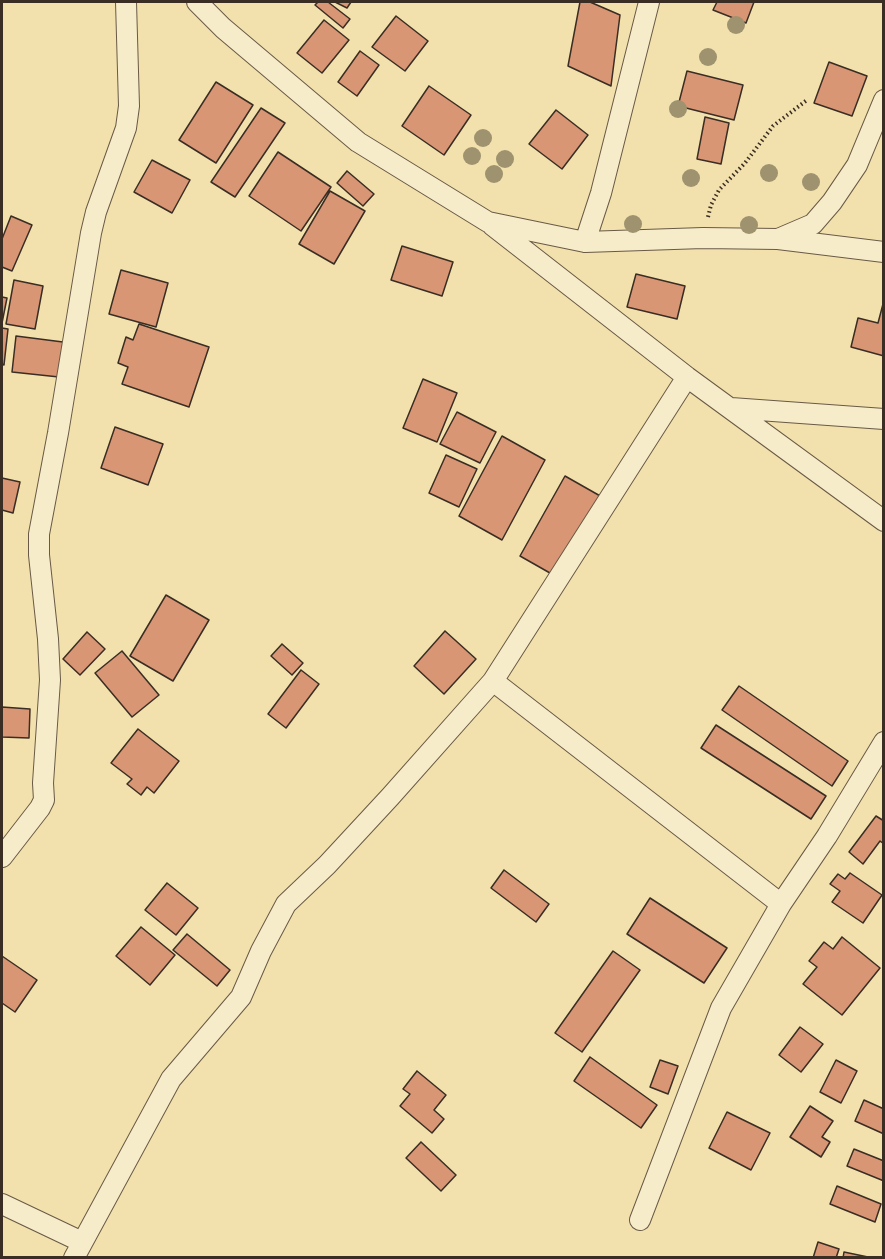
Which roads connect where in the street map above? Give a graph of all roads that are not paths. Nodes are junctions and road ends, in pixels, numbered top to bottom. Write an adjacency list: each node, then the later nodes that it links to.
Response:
1 (126, 2): 15 (street)
2 (197, 2): 5 (street)
3 (649, 2): 7 (street)
4 (884, 100): 6 (street)
5 (488, 222): 7 (street); 9 (street)
6 (778, 239): 7 (street); 8 (street)
7 (585, 242)
8 (884, 252)
9 (687, 377): 10 (street); 13 (street)
10 (729, 408): 11 (street); 12 (street)
11 (884, 419)
12 (884, 521)
13 (493, 681): 16 (street); 19 (street)
14 (884, 742): 16 (street)
15 (2, 857)
16 (781, 904): 18 (street)
17 (2, 1203): 19 (street)
18 (640, 1220)
19 (78, 1250)

